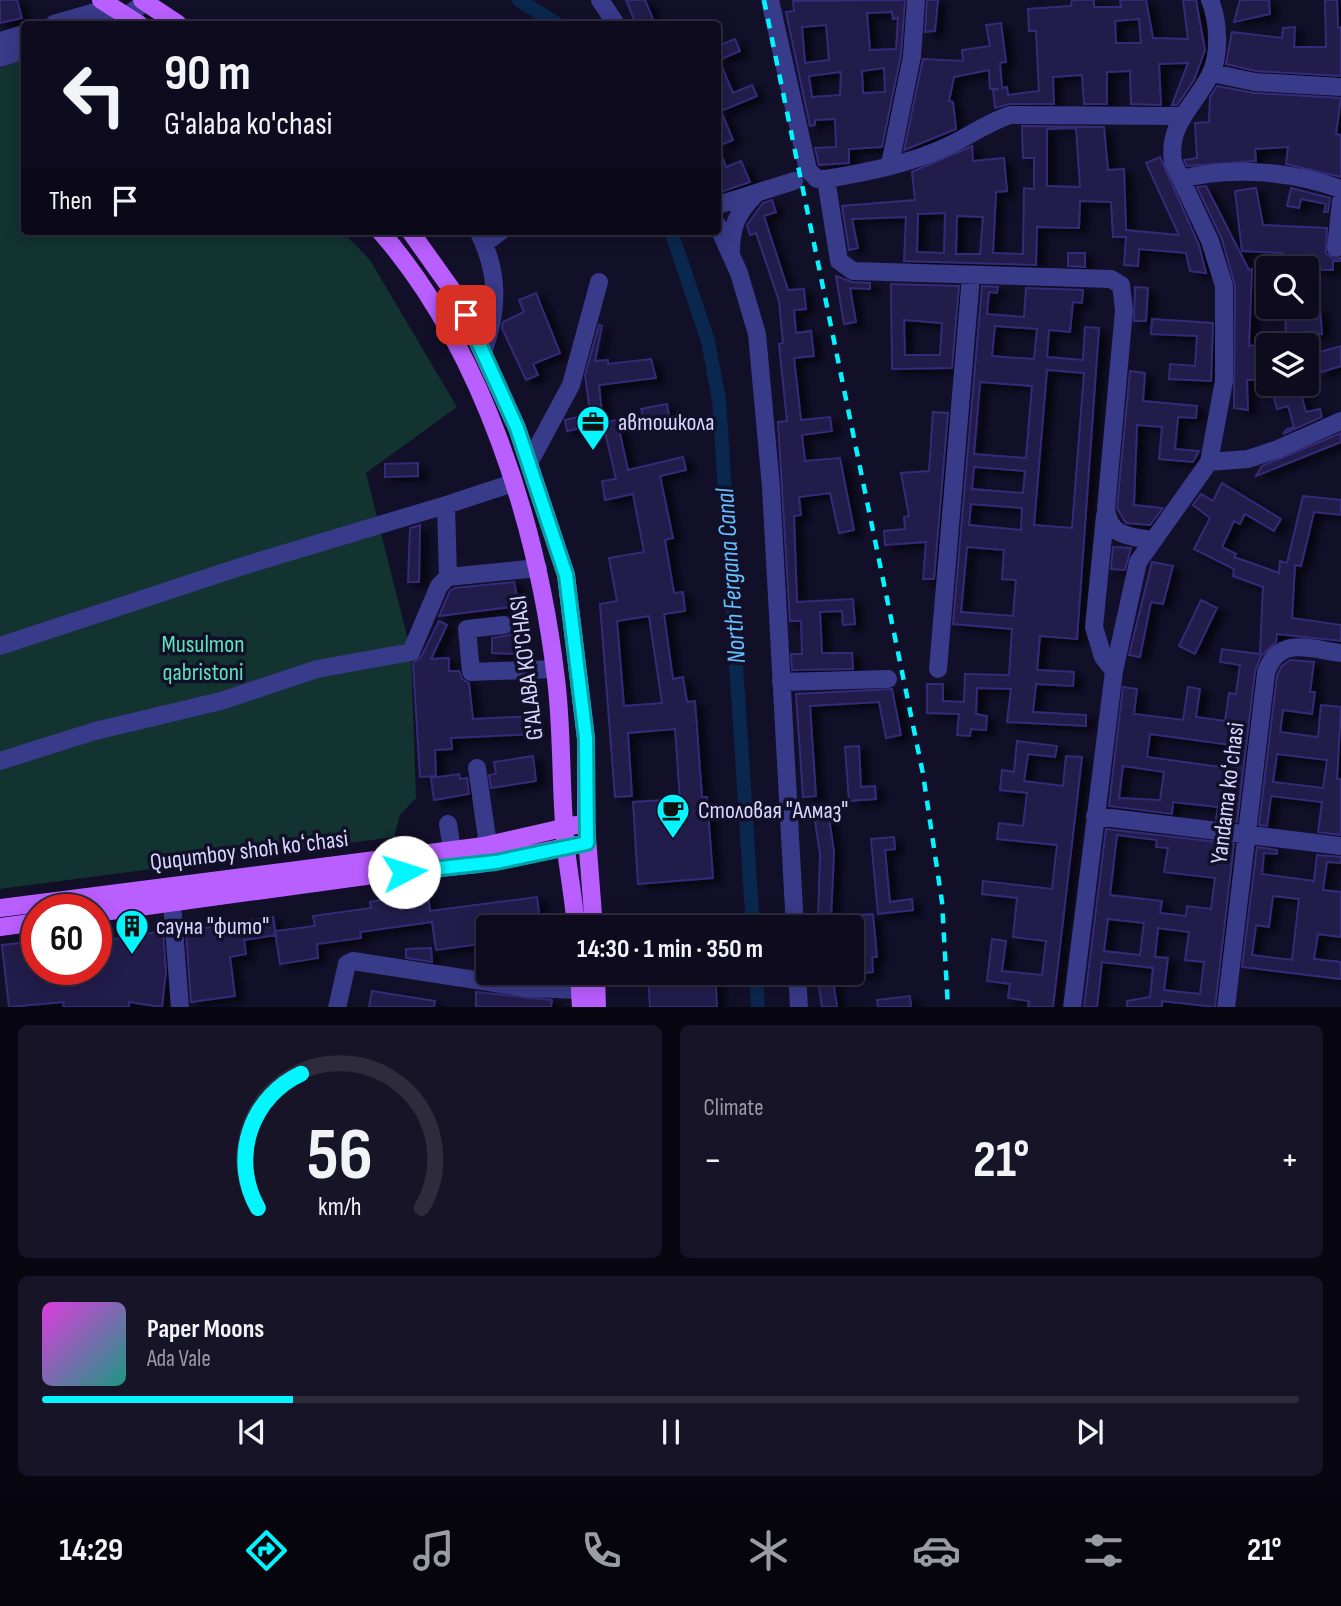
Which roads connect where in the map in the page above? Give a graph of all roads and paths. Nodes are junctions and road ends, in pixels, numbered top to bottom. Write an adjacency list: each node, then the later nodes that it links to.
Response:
1 (600, 0): 9 (street)
2 (770, 0): 18 (street)
3 (916, 0): 17 (street)
4 (1210, 0): 14 (street)
5 (144, 1): 6 (street); 8 (main road)
6 (120, 12): 7 (street)
7 (70, 21)
8 (174, 21)
9 (614, 21)
10 (21, 35): 11 (street)
11 (0, 41)
12 (21, 51): 13 (street)
13 (0, 58)
14 (1212, 72): 15 (street); 16 (street)
15 (1341, 87)
16 (1182, 116): 17 (street); 19 (street)
17 (890, 164): 18 (street)
18 (826, 179): 31 (street)
19 (1181, 179): 21 (street); 35 (street)
20 (794, 181): 22 (street)
21 (1341, 189)
22 (756, 193): 24 (street); 30 (street)
23 (1341, 201): 29 (street)
24 (721, 204)
25 (721, 233): 30 (street)
26 (383, 235): 37 (main road, G'ALABA KO'CHASI)
27 (413, 235): 33 (main road, G'ALABA KO'CHASI)
28 (481, 237): 33 (street)
29 (1336, 248)
30 (731, 255): 50 (street)
31 (971, 276): 39 (street); 47 (street)
32 (599, 282): 36 (street)
33 (483, 352): 36 (main road, G'ALABA KO'CHASI)
34 (1341, 421): 35 (street)
35 (1209, 462): 40 (street)
36 (529, 463): 55 (main road, G'ALABA KO'CHASI)
37 (513, 483): 38 (street); 41 (main road, G'ALABA KO'CHASI)
38 (446, 505): 42 (street); 44 (street)
39 (1106, 509): 40 (street); 48 (street)
40 (1152, 540): 48 (street)
41 (538, 568): 42 (street); 46 (main road, G'ALABA KO'CHASI)
42 (448, 577): 51 (street)
43 (504, 625): 46 (street)
44 (0, 646)
45 (1341, 653): 57 (street, Yandama koʻchasi)
46 (554, 669): 56 (main road, G'ALABA KO'CHASI)
47 (939, 669)
48 (1114, 671): 53 (street)
49 (888, 679): 50 (street)
50 (780, 682): 68 (street)
51 (0, 761)
52 (477, 768): 59 (street)
53 (1095, 816): 57 (street); 78 (street)
54 (448, 824): 62 (street)
55 (586, 824): 56 (main road, Ququmboy shoh koʻchasi); 58 (main road, G'ALABA KO'CHASI)
56 (564, 827): 59 (main road, Ququmboy shoh koʻchasi); 61 (main road, G'ALABA KO'CHASI)
57 (1247, 835): 60 (street); 79 (street, Yandama koʻchasi)
58 (587, 843): 61 (main road, Ququmboy shoh koʻchasi); 67 (main road, G'ALABA KO'CHASI)
59 (488, 845): 62 (main road, Ququmboy shoh koʻchasi)
60 (1341, 846)
61 (566, 847): 63 (main road, Ququmboy shoh koʻchasi); 66 (main road, G'ALABA KO'CHASI)
62 (452, 849): 64 (main road, Ququmboy shoh koʻchasi)
63 (172, 903): 65 (main road, Ququmboy shoh koʻchasi); 74 (street)
64 (0, 908)
65 (112, 911)
66 (574, 915)
67 (593, 915)
68 (794, 915)
69 (21, 924): 70 (main road)
70 (0, 927)
71 (596, 985): 76 (main road)
72 (798, 985): 77 (street)
73 (580, 990): 75 (street)
74 (180, 1007)
75 (337, 1007)
76 (597, 1007)
77 (799, 1007)
78 (1072, 1007)
79 (1226, 1007)

